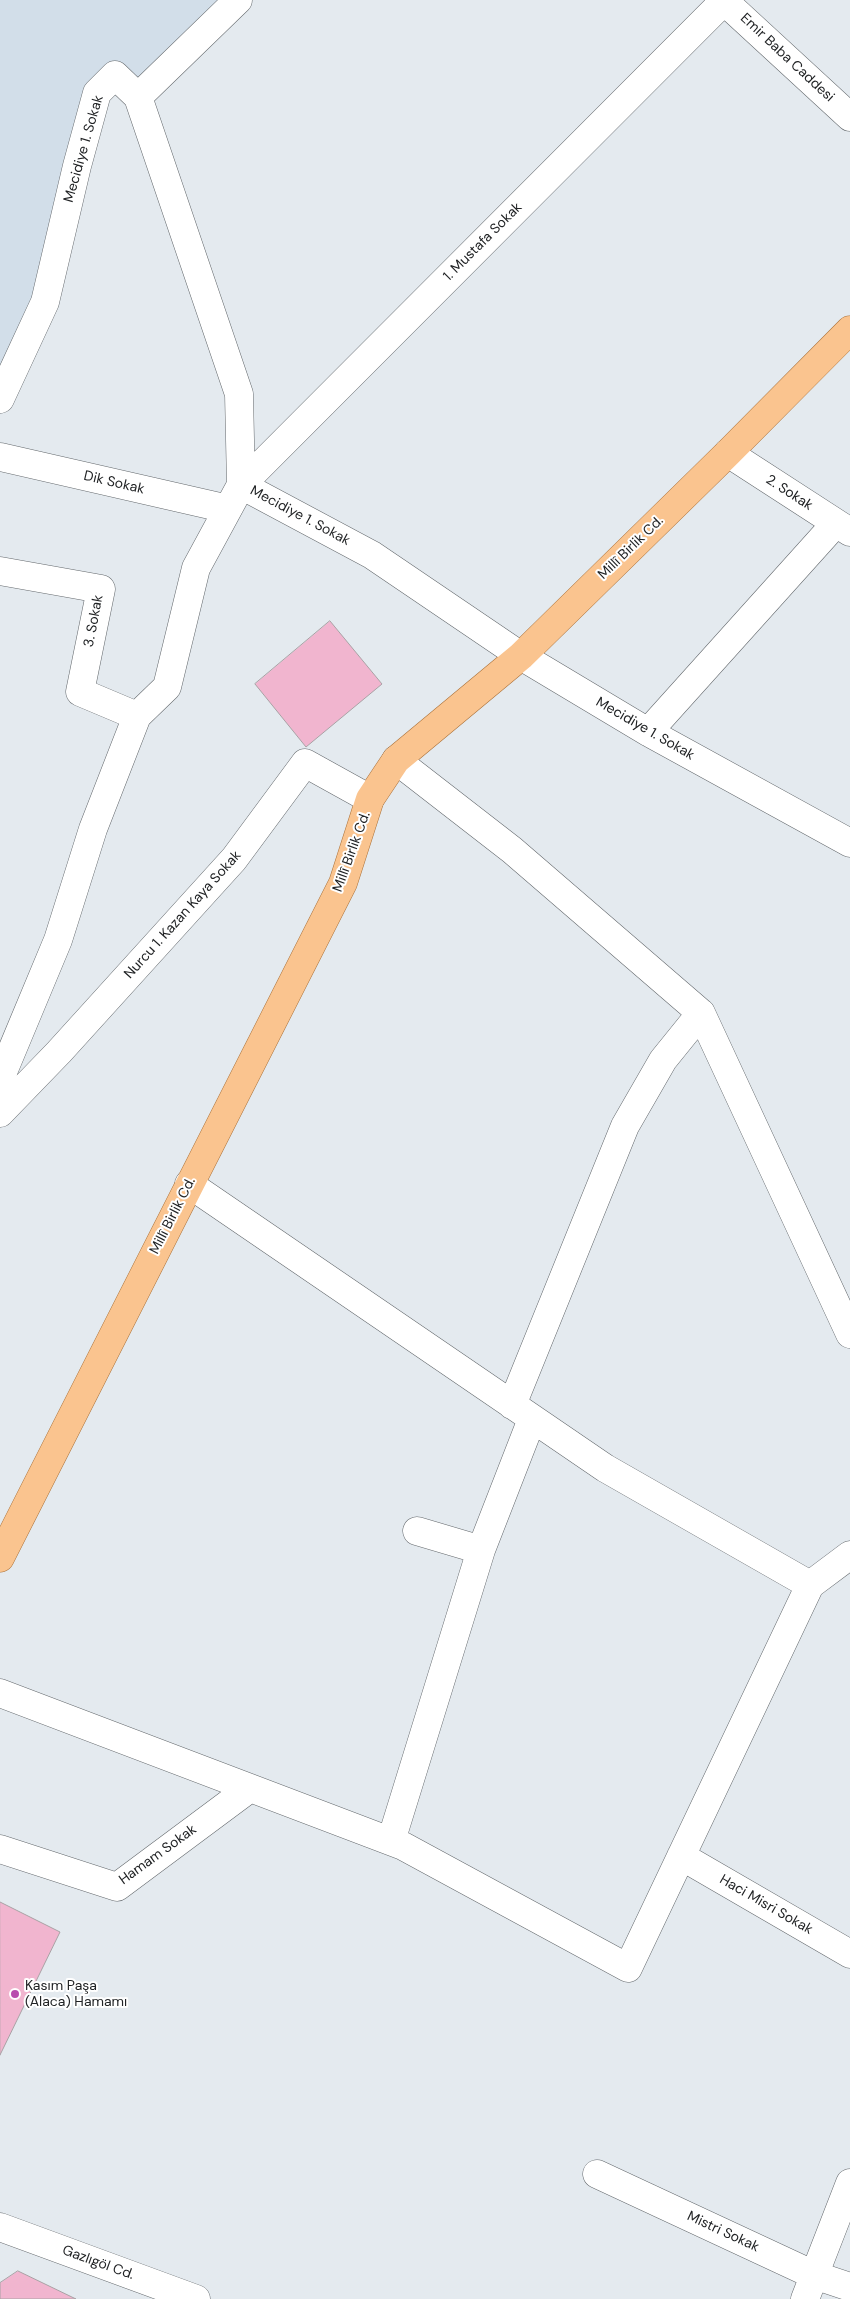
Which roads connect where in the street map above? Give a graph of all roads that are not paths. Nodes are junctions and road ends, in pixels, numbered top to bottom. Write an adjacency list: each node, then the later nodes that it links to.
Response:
1 (238, 0): 3 (street)
2 (724, 0): 4 (street, Emir Baba Caddesi); 9 (street, 1. Mustafa Sokak)
3 (138, 97): 6 (street, Mecidiye 1. Sokak); 9 (street, Mecidiye 1. Sokak)
4 (850, 116)
5 (850, 330): 7 (main road, Millî Birlik Cd.)
6 (0, 399)
7 (728, 453): 11 (street, 2. Sokak); 13 (main road, Millî Birlik Cd.)
8 (0, 457): 10 (street, Dik Sokak)
9 (241, 485): 10 (street); 13 (street, Mecidiye 1. Sokak)
10 (228, 509): 14 (street)
11 (843, 528): 15 (street)
12 (0, 571): 14 (street, 3. Sokak)
13 (521, 656): 15 (street, Mecidiye 1. Sokak); 16 (main road, Millî Birlik Cd.)
14 (137, 716): 20 (street)
15 (648, 732): 18 (street, Mecidiye 1. Sokak)
16 (396, 760): 17 (main road, Millî Birlik Cd.); 19 (street)
17 (370, 800): 21 (street, Nurcu 1. Kazan Kaya Sokak); 22 (main road, Millî Birlik Cd.)
18 (850, 843)
19 (702, 1013): 23 (street); 24 (street)
20 (0, 1079)
21 (0, 1112)
22 (189, 1184): 24 (street); 28 (main road, Millî Birlik Cd.)
23 (849, 1328)
24 (522, 1412): 26 (street); 29 (street)
25 (417, 1530): 26 (street)
26 (481, 1550): 32 (street)
27 (850, 1555): 29 (street)
28 (0, 1558)
29 (810, 1585): 34 (street)
30 (0, 1693): 31 (street)
31 (250, 1788): 32 (street); 33 (street, Hamam Sokak)
32 (390, 1841): 34 (street)
33 (0, 1849)
34 (681, 1856): 35 (street, Haci Misri Sokak)
35 (850, 1954)
36 (597, 2174): 39 (street, Mistri Sokak)
37 (850, 2182): 39 (street)
38 (0, 2227): 41 (street, Gazlıgöl Cd.)
39 (810, 2287): 40 (street, Mistri Sokak)
40 (850, 2287)
41 (196, 2299)

